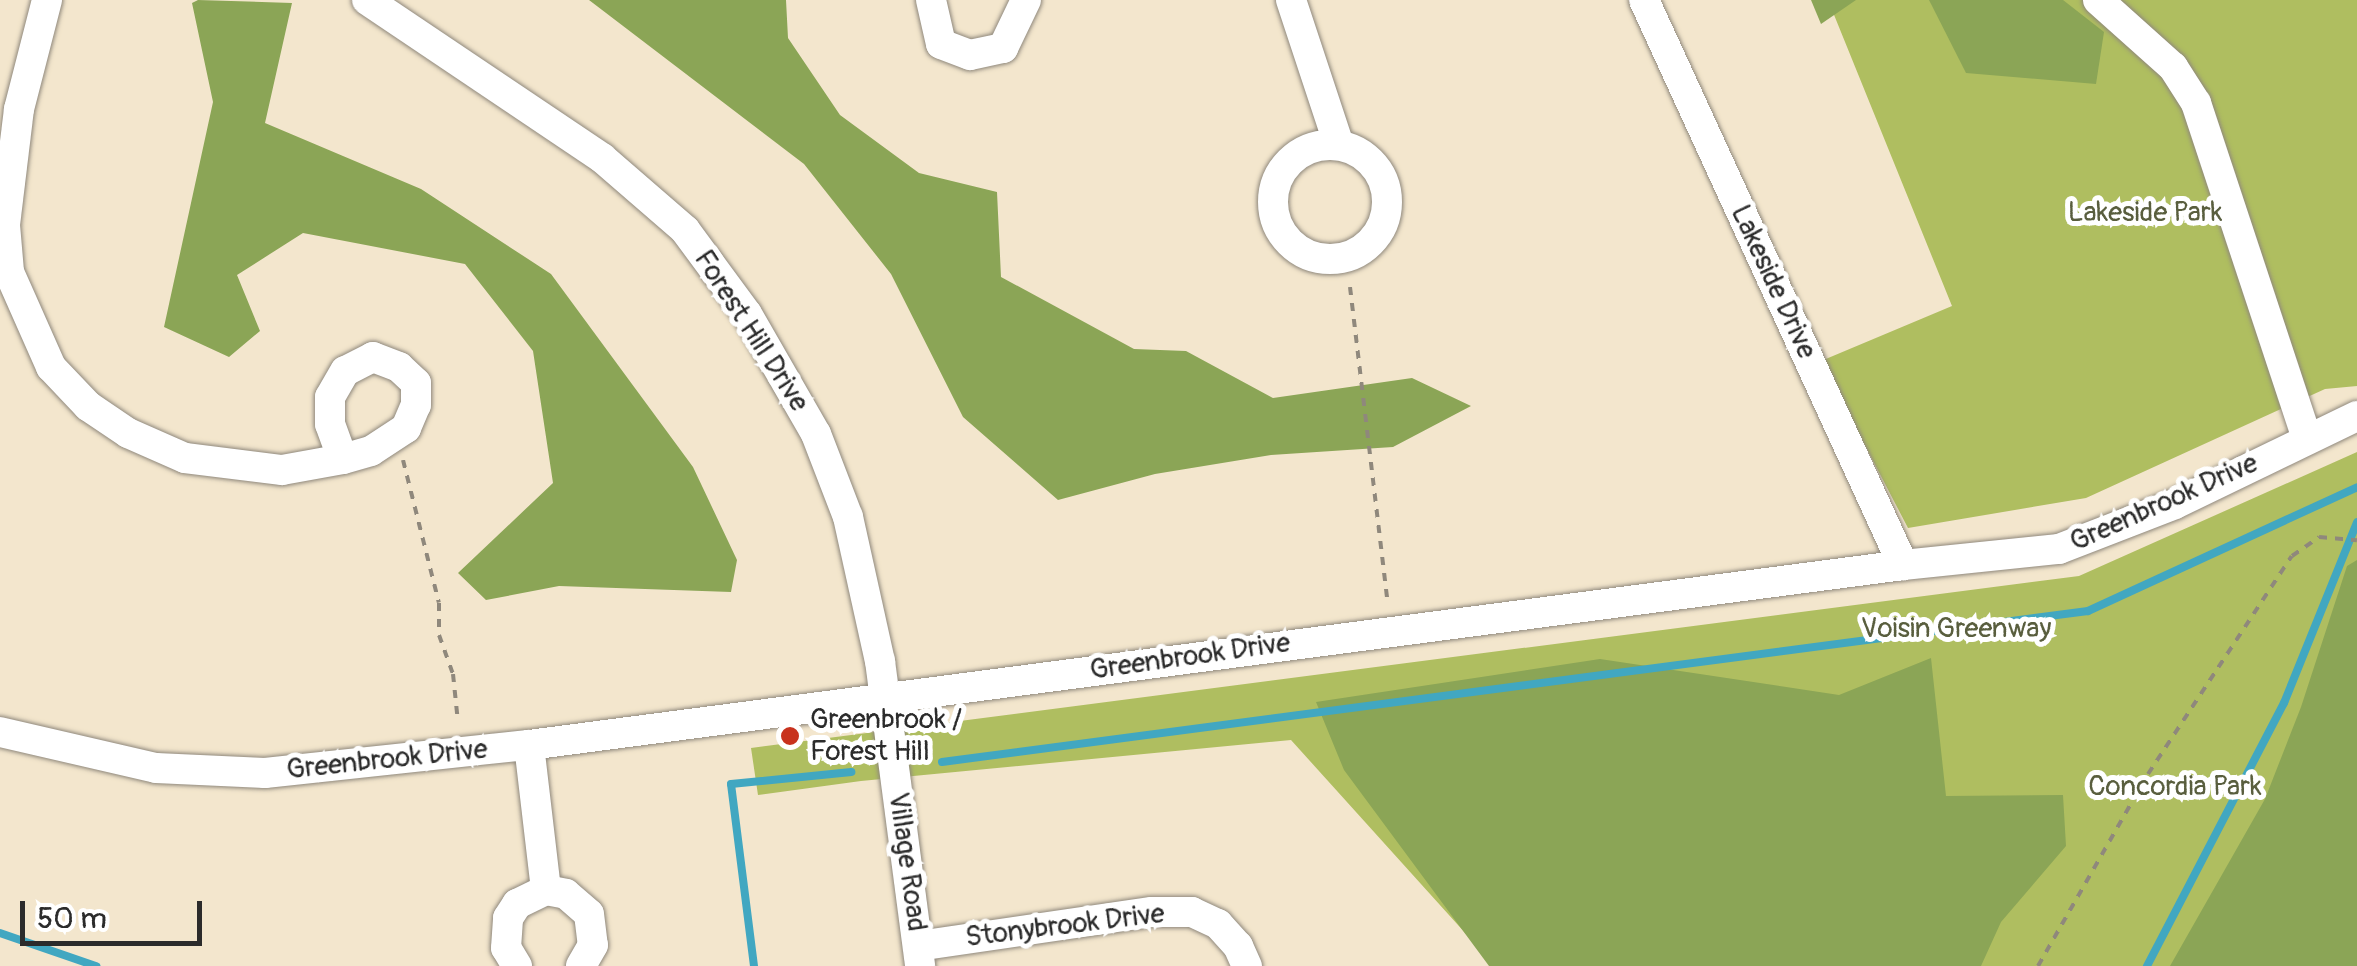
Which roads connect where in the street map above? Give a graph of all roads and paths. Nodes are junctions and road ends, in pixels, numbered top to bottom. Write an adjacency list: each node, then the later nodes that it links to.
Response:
1 (47, 0): 13 (street)
2 (367, 0): 17 (street, Forest Hill Drive)
3 (931, 0): 4 (street)
4 (1026, 0)
5 (1291, 0): 8 (street)
6 (1644, 0): 15 (street, Lakeside Drive)
7 (2098, 0): 11 (street)
8 (1339, 145)
9 (1350, 287): 16 (path)
10 (2357, 416): 11 (street, Greenbrook Drive)
11 (2307, 438): 15 (street, Greenbrook Drive)
12 (392, 440): 13 (street); 13 (street); 18 (path)
13 (344, 459)
14 (2357, 540): 26 (path)
15 (1902, 565): 17 (street, Greenbrook Drive)
16 (1388, 604)
17 (885, 698): 20 (street, Greenbrook Drive); 22 (street, Village Road)
18 (458, 722)
19 (0, 732): 20 (street, Greenbrook Drive)
20 (529, 745): 21 (street)
21 (546, 890): 23 (street); 24 (street)
22 (919, 956): 25 (street, Stonybrook Drive)
23 (517, 966)
24 (582, 966)
25 (1247, 966)
26 (2038, 966)

